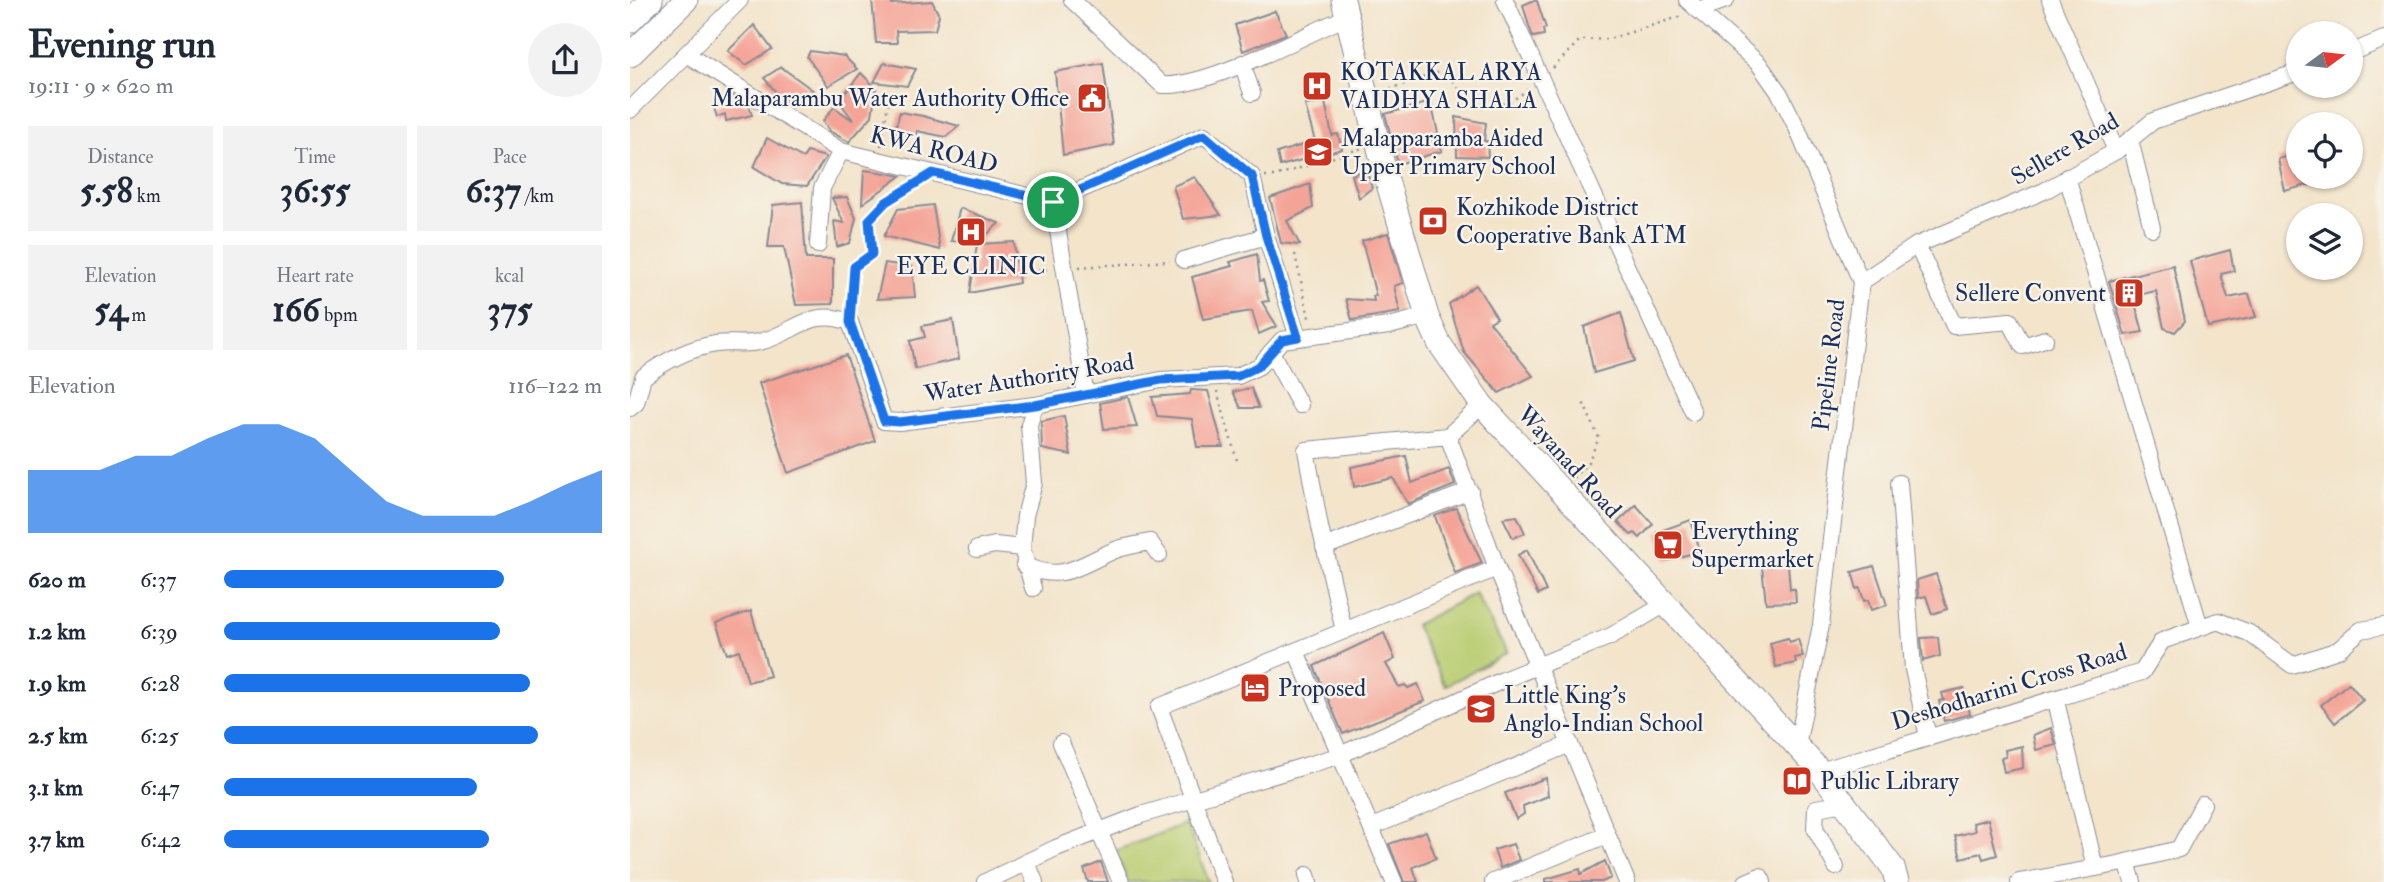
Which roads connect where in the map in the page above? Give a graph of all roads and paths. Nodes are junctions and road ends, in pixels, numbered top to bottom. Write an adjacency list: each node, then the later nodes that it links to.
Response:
1 (651, 0): 9 (highway)
2 (686, 0): 13 (highway)
3 (740, 0): 12 (street)
4 (1072, 0): 14 (street)
5 (1505, 0): 16 (street)
6 (2050, 0): 24 (street)
7 (1707, 3): 16 (path); 39 (street, Pipeline Road)
8 (1345, 8): 14 (street); 18 (highway, Wayanad Road)
9 (630, 21)
10 (2384, 39): 11 (street)
11 (2363, 48)
12 (686, 54): 20 (street); 23 (street, KWA ROAD)
13 (630, 55)
14 (1242, 63): 17 (street)
15 (2286, 76): 21 (street, Sellere Road)
16 (1541, 80): 18 (path); 52 (street)
17 (1252, 93)
18 (1367, 97): 40 (highway, Wayanad Road)
19 (889, 98): 25 (path)
20 (630, 110)
21 (2130, 140): 24 (street, Sellere Road); 30 (street)
22 (1372, 144): 27 (path)
23 (841, 151): 25 (street, KWA ROAD); 32 (street)
24 (2116, 151): 28 (street, Sellere Road)
25 (879, 160): 26 (street, KWA ROAD)
26 (933, 173): 29 (street, KWA ROAD); 41 (path)
27 (1252, 176): 29 (street); 31 (street)
28 (2067, 177): 33 (street, Sellere Road); 66 (street)
29 (1053, 202): 46 (street)
30 (2152, 228)
31 (1266, 236): 35 (street); 42 (street)
32 (818, 245)
33 (1917, 245): 39 (street, Sellere Road); 43 (street)
34 (1294, 254): 42 (path)
35 (1184, 260): 37 (path)
36 (1059, 268): 38 (path)
37 (1073, 268)
38 (1031, 271)
39 (1861, 282): 74 (street, Pipeline Road)
40 (1427, 316): 42 (street, Water Authority Road); 50 (highway, Wayanad Road)
41 (851, 326): 48 (street, Water Authority Road); 51 (street)
42 (1305, 336): 44 (street, Water Authority Road)
43 (2045, 339)
44 (1271, 352): 45 (street, Water Authority Road); 49 (street)
45 (1213, 378): 46 (street, Water Authority Road); 54 (path)
46 (1086, 395): 48 (street, Water Authority Road)
47 (1582, 400): 57 (path)
48 (1035, 405): 61 (street)
49 (1300, 405)
50 (1482, 405): 53 (street); 57 (highway, Wayanad Road)
51 (630, 408)
52 (1693, 412)
53 (1448, 436): 56 (street); 58 (street)
54 (1238, 464)
55 (1899, 483): 71 (street)
56 (1470, 491): 58 (street); 62 (street)
57 (1567, 498): 64 (highway, Wayanad Road)
58 (1324, 547): 67 (street)
59 (977, 549): 61 (street)
60 (1159, 555): 61 (street)
61 (1023, 556): 63 (street)
62 (1497, 568): 67 (street); 69 (street)
63 (1033, 588)
64 (1664, 605): 69 (street); 74 (highway, Wayanad Road)
65 (2384, 626): 66 (street, Deshodharini Cross Road)
66 (2200, 627): 70 (street, Deshodharini Cross Road)
67 (1345, 631): 68 (street)
68 (1296, 651): 75 (street); 77 (street)
69 (1540, 665): 73 (street); 75 (street)
70 (2056, 701): 71 (street, Deshodharini Cross Road); 86 (street)
71 (1928, 737): 76 (street, Deshodharini Cross Road)
72 (1061, 743): 81 (street)
73 (1570, 744): 80 (street); 82 (street)
74 (1797, 746): 76 (highway, Wayanad Road)
75 (1338, 756): 77 (street); 80 (street)
76 (1820, 771): 78 (highway, Wayanad Road)
77 (1193, 799): 81 (street); 90 (street)
78 (1844, 803): 85 (street); 96 (highway, Wayanad Road)
79 (2203, 804): 84 (street)
80 (1372, 828): 91 (street)
81 (1100, 831): 83 (street); 89 (street)
82 (1607, 835): 92 (street); 93 (street)
83 (1027, 862): 87 (street); 88 (street)
84 (2127, 862): 86 (street); 98 (street)
85 (1836, 867)
86 (2095, 869): 97 (street)
87 (985, 882)
88 (1035, 882)
89 (1121, 882)
90 (1224, 882)
91 (1394, 882)
92 (1493, 882)
93 (1627, 882)
94 (1746, 882): 95 (street)
95 (1763, 882)
96 (1897, 882)
97 (2019, 882)
98 (2133, 882)

